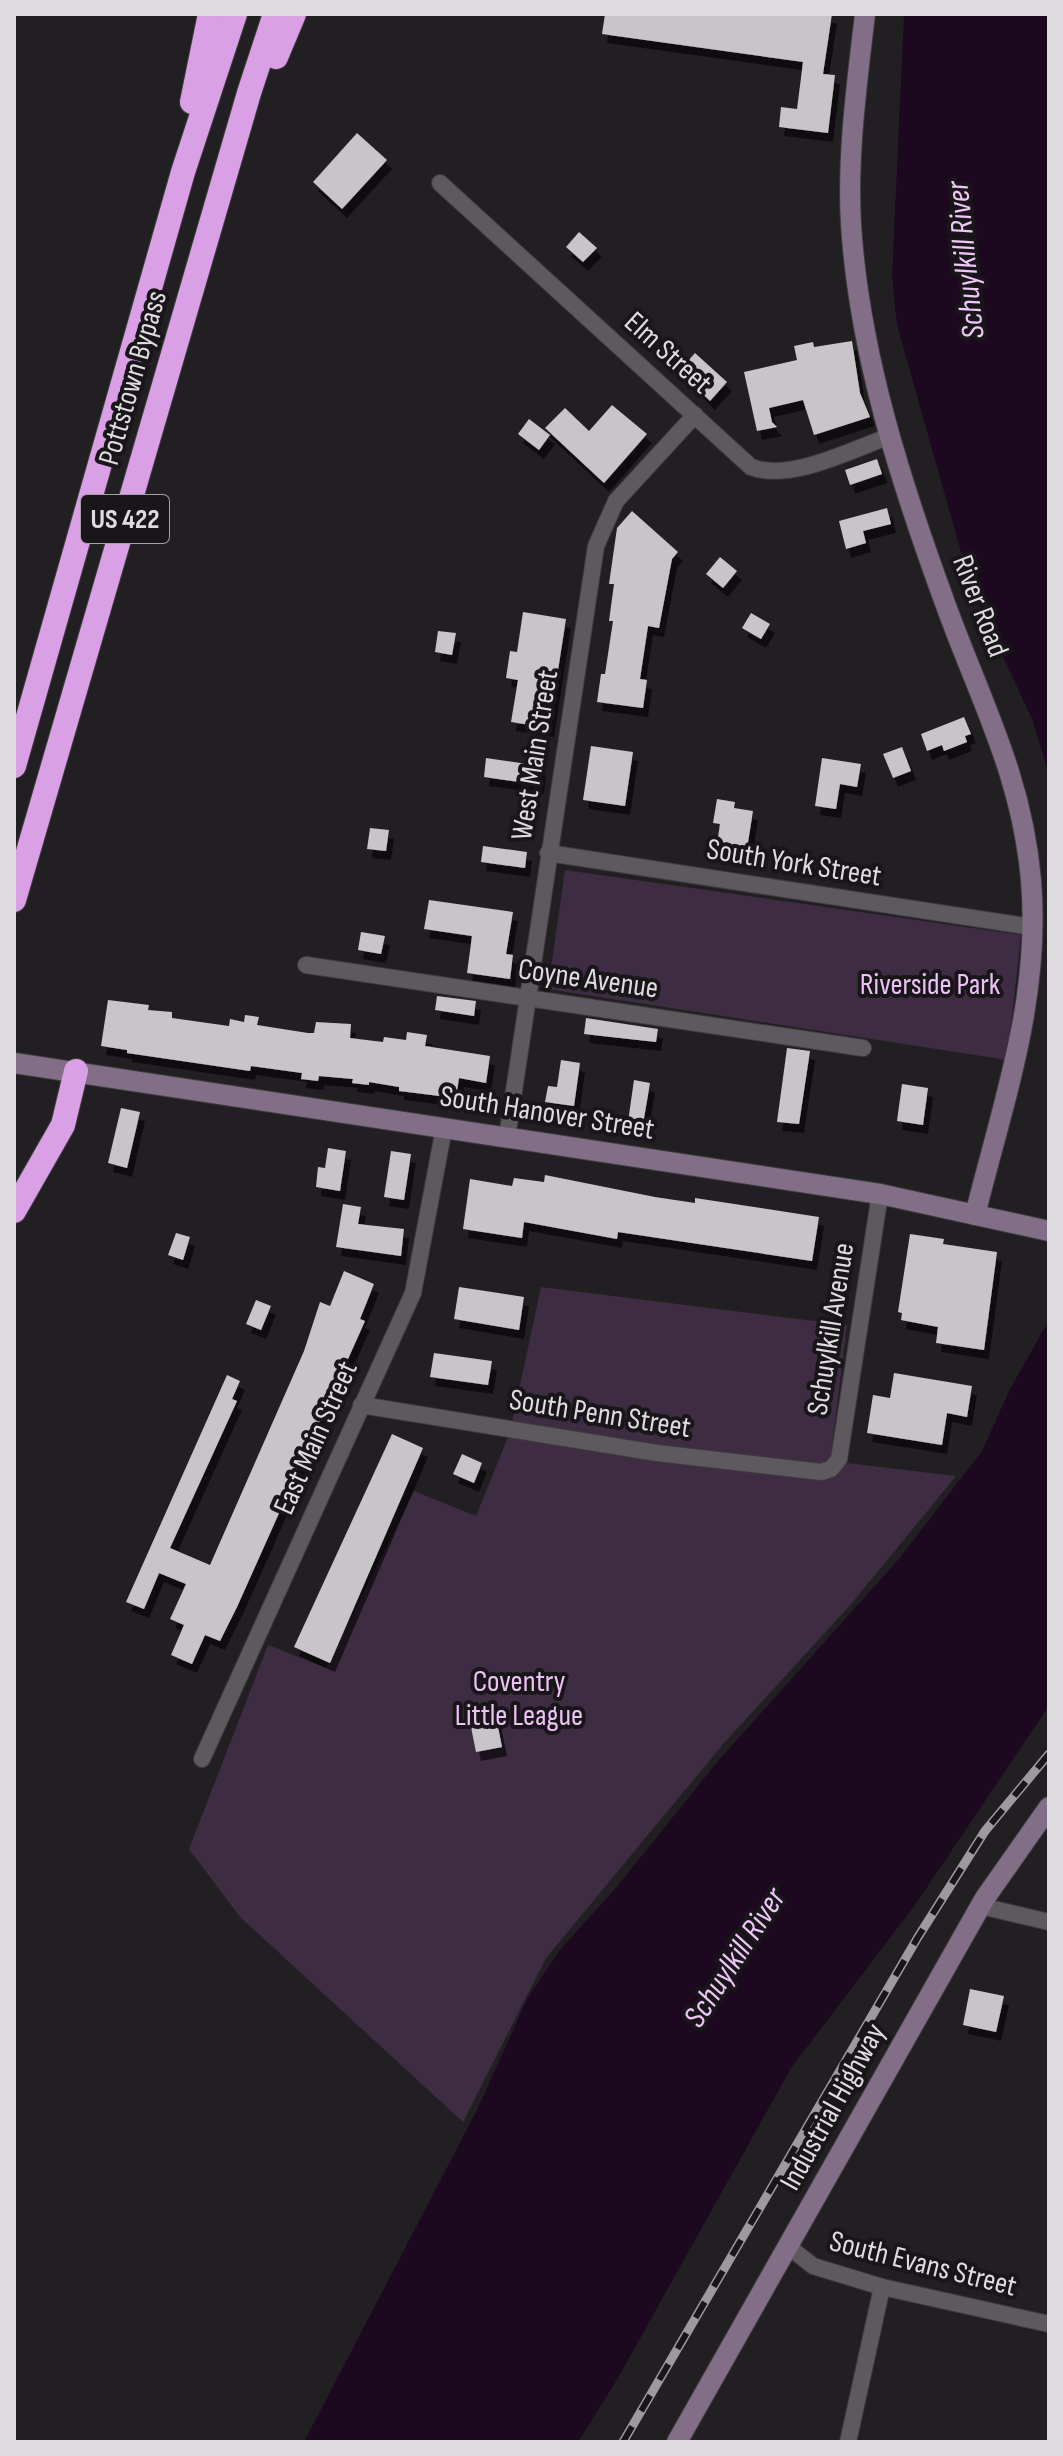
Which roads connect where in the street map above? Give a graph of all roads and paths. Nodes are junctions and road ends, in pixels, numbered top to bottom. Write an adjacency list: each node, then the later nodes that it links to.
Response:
1 (210, 14): 8 (highway)
2 (235, 14): 8 (highway, Pottstown Bypass / US 422)
3 (275, 14): 6 (highway, Pottstown Bypass / US 422)
4 (294, 14): 6 (highway)
5 (865, 14): 10 (street, River Road)
6 (236, 138): 13 (highway, Pottstown Bypass / US 422)
7 (440, 183): 9 (street, Elm Street)
8 (163, 247): 11 (highway, Pottstown Bypass / US 422)
9 (695, 415): 10 (street, Elm Street); 12 (street, West Main Street)
10 (890, 436): 14 (street, River Road)
11 (14, 766)
12 (548, 853): 14 (street, South York Street); 16 (street, West Main Street)
13 (14, 900)
14 (1032, 927): 24 (street, River Road)
15 (306, 965): 16 (street, Coyne Avenue)
16 (526, 998): 17 (street, Coyne Avenue); 21 (street, West Main Street)
17 (863, 1048)
18 (14, 1063): 19 (street, South Hanover Street)
19 (76, 1071): 20 (street, South Hanover Street); 23 (highway)
20 (444, 1128): 21 (street, South Hanover Street); 26 (street, East Main Street)
21 (507, 1137): 22 (street, South Hanover Street)
22 (880, 1194): 24 (street, South Hanover Street); 27 (street, Schuylkill Avenue)
23 (14, 1211)
24 (975, 1215): 25 (street, South Hanover Street)
25 (1049, 1231)
26 (361, 1405): 27 (street, South Penn Street); 28 (street, East Main Street)
27 (831, 1469)
28 (202, 1759)
29 (1049, 1807): 30 (street, Industrial Highway)
30 (981, 1906): 31 (street); 32 (street, Industrial Highway)
31 (1049, 1922)
32 (789, 2247): 33 (street, South Evans Street); 35 (street, Industrial Highway)
33 (882, 2287): 34 (street, South Evans Street); 36 (street)
34 (1049, 2324)
35 (677, 2442)
36 (848, 2442)

